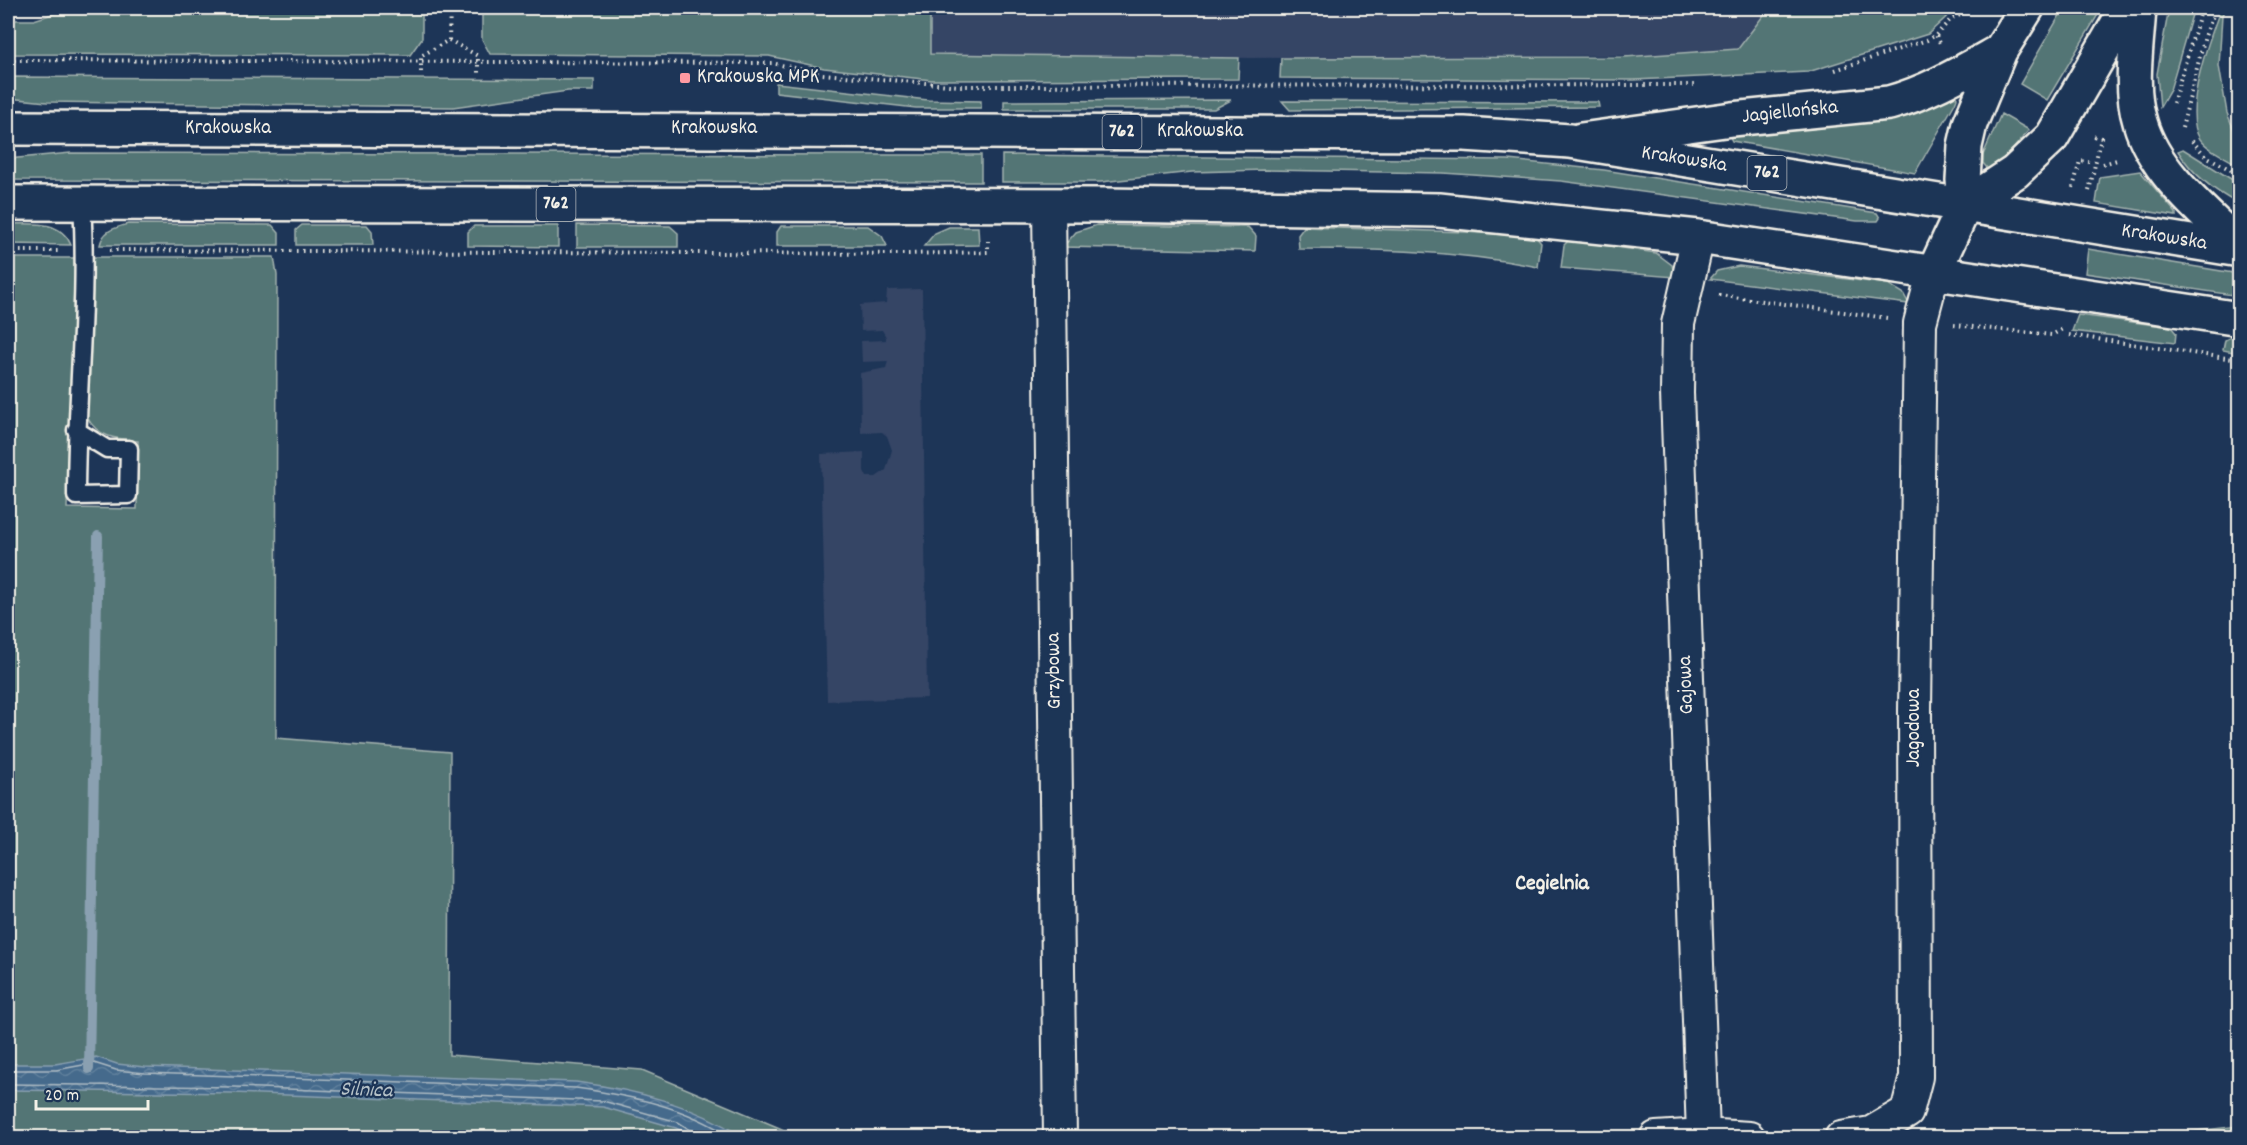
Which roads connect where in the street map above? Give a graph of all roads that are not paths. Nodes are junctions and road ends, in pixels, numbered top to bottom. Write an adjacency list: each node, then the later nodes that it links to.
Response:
1 (2027, 8): 4 (main road, Jagiellońska)
2 (2127, 8): 10 (main road)
3 (2139, 8): 12 (main road)
4 (2000, 51): 6 (main road, Jagiellońska); 10 (main road, Jagiellońska)
5 (8, 128): 6 (main road, Krakowska / 762)
6 (1570, 141): 10 (main road, Krakowska / 762)
7 (8, 203): 8 (main road, 762)
8 (82, 203): 9 (main road, 762); 15 (lane)
9 (1049, 205): 11 (main road, 762); 17 (street, Grzybowa)
10 (1965, 205): 12 (main road, Krakowska / 762); 13 (main road, Jagiellońska)
11 (1698, 237): 13 (main road, 762); 16 (street, Gajowa)
12 (2240, 249)
13 (1933, 273): 14 (main road, 762); 20 (street, Jagodowa)
14 (2240, 319)
15 (76, 430): 15 (lane)
16 (1703, 1134): 18 (street); 19 (street)
17 (1060, 1137)
18 (1656, 1137)
19 (1749, 1137)
20 (1841, 1137)

